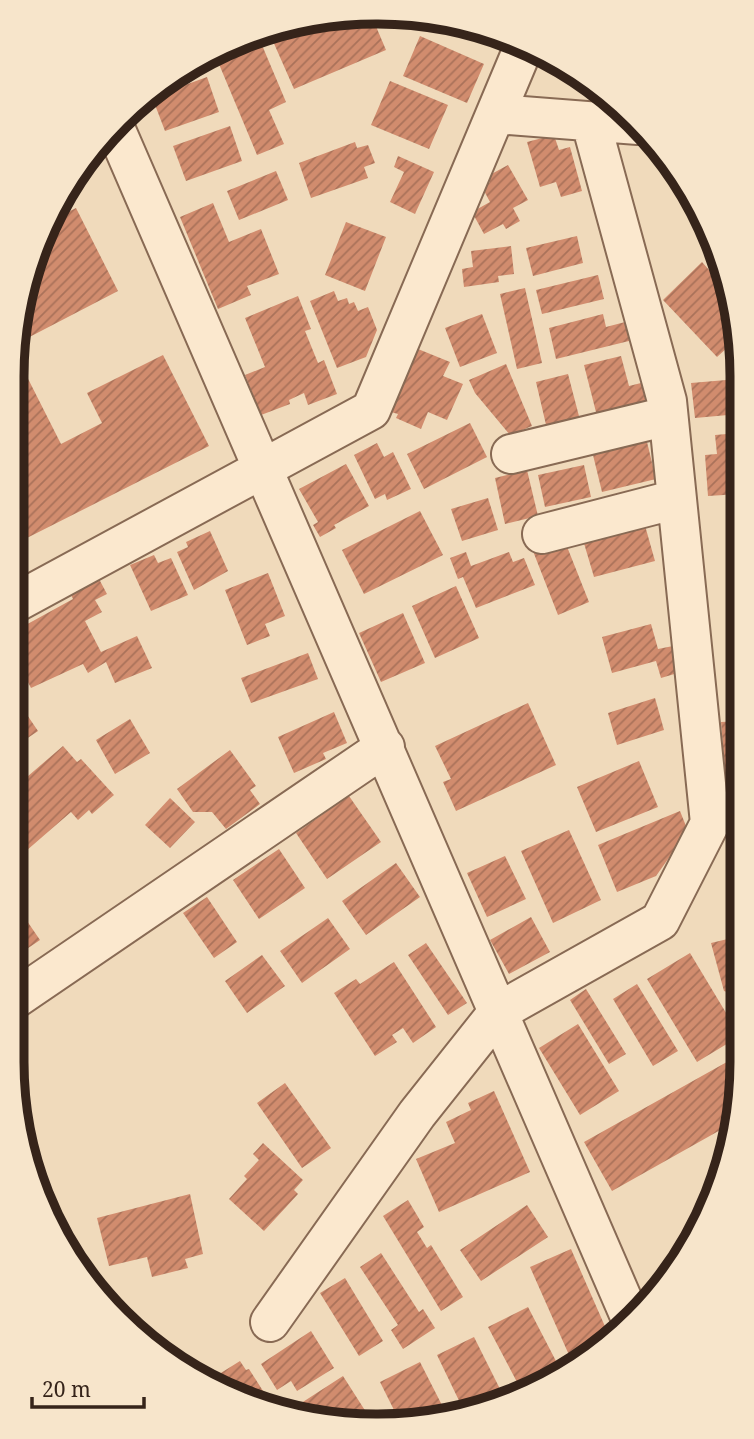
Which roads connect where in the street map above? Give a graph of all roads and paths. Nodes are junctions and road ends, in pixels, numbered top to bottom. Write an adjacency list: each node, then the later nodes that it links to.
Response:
1 (520, 55): 2 (street)
2 (496, 114): 3 (street); 8 (street)
3 (592, 122): 4 (street); 6 (street)
4 (622, 124)
5 (119, 137): 8 (street)
6 (668, 416): 7 (street); 9 (street)
7 (511, 454)
8 (261, 472): 11 (street); 12 (street)
9 (677, 499): 10 (street); 13 (street)
10 (541, 534)
11 (24, 598)
12 (385, 747): 14 (street); 15 (street)
13 (725, 821): 15 (street)
14 (24, 993)
15 (498, 1012): 16 (street); 17 (street)
16 (627, 1310)
17 (270, 1322)

